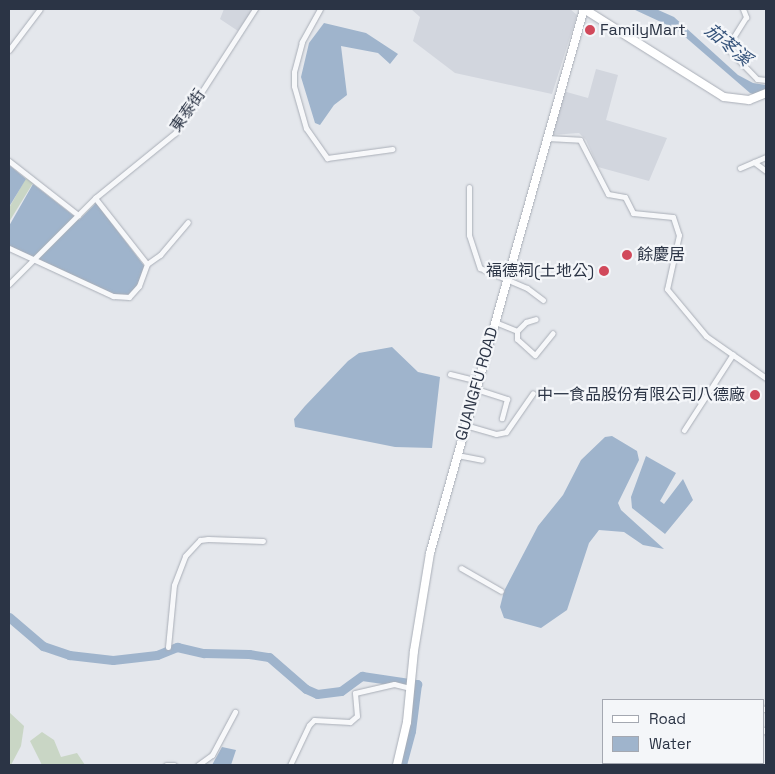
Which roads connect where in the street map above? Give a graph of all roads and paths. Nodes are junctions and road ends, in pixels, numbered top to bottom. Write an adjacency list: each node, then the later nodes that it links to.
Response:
1 (40, 9): 6 (street)
2 (255, 9): 17 (street, 東泰街)
3 (320, 9): 10 (street)
4 (584, 9): 8 (street); 9 (street, GUANGFU ROAD)
5 (744, 9): 7 (street)
6 (9, 50)
7 (766, 80)
8 (764, 94)
9 (546, 138): 23 (street, GUANGFU ROAD); 30 (street)
10 (392, 149)
11 (766, 158): 13 (street)
12 (9, 161): 18 (street)
13 (754, 162): 14 (street); 15 (street)
14 (740, 168)
15 (766, 171)
16 (469, 187): 23 (street)
17 (95, 198): 18 (street, 東泰街); 22 (street)
18 (78, 215): 21 (street, 東泰街)
19 (188, 222): 22 (street)
20 (9, 248): 21 (street)
21 (34, 260): 22 (street); 24 (street)
22 (147, 264)
23 (507, 278): 25 (street); 27 (street, GUANGFU ROAD)
24 (9, 284)
25 (543, 300)
26 (536, 319): 28 (street)
27 (495, 322): 28 (street); 33 (street, GUANGFU ROAD)
28 (517, 331): 29 (street)
29 (553, 333)
30 (733, 354): 32 (street); 38 (street)
31 (450, 374): 33 (street)
32 (766, 378)
33 (478, 381): 34 (street, GUANGFU ROAD)
34 (476, 389): 36 (street); 37 (street, GUANGFU ROAD)
35 (533, 393): 37 (street)
36 (502, 418)
37 (465, 425): 39 (street, GUANGFU ROAD)
38 (684, 430)
39 (457, 455): 40 (street); 45 (street, GUANGFU ROAD)
40 (482, 460)
41 (264, 542): 44 (street)
42 (461, 568): 43 (street)
43 (501, 590)
44 (168, 647)
45 (410, 687): 50 (street); 51 (street, GUANGFU ROAD)
46 (235, 712): 49 (street)
47 (166, 765): 48 (street)
48 (174, 765)
49 (198, 765)
50 (290, 765)
51 (397, 765)

